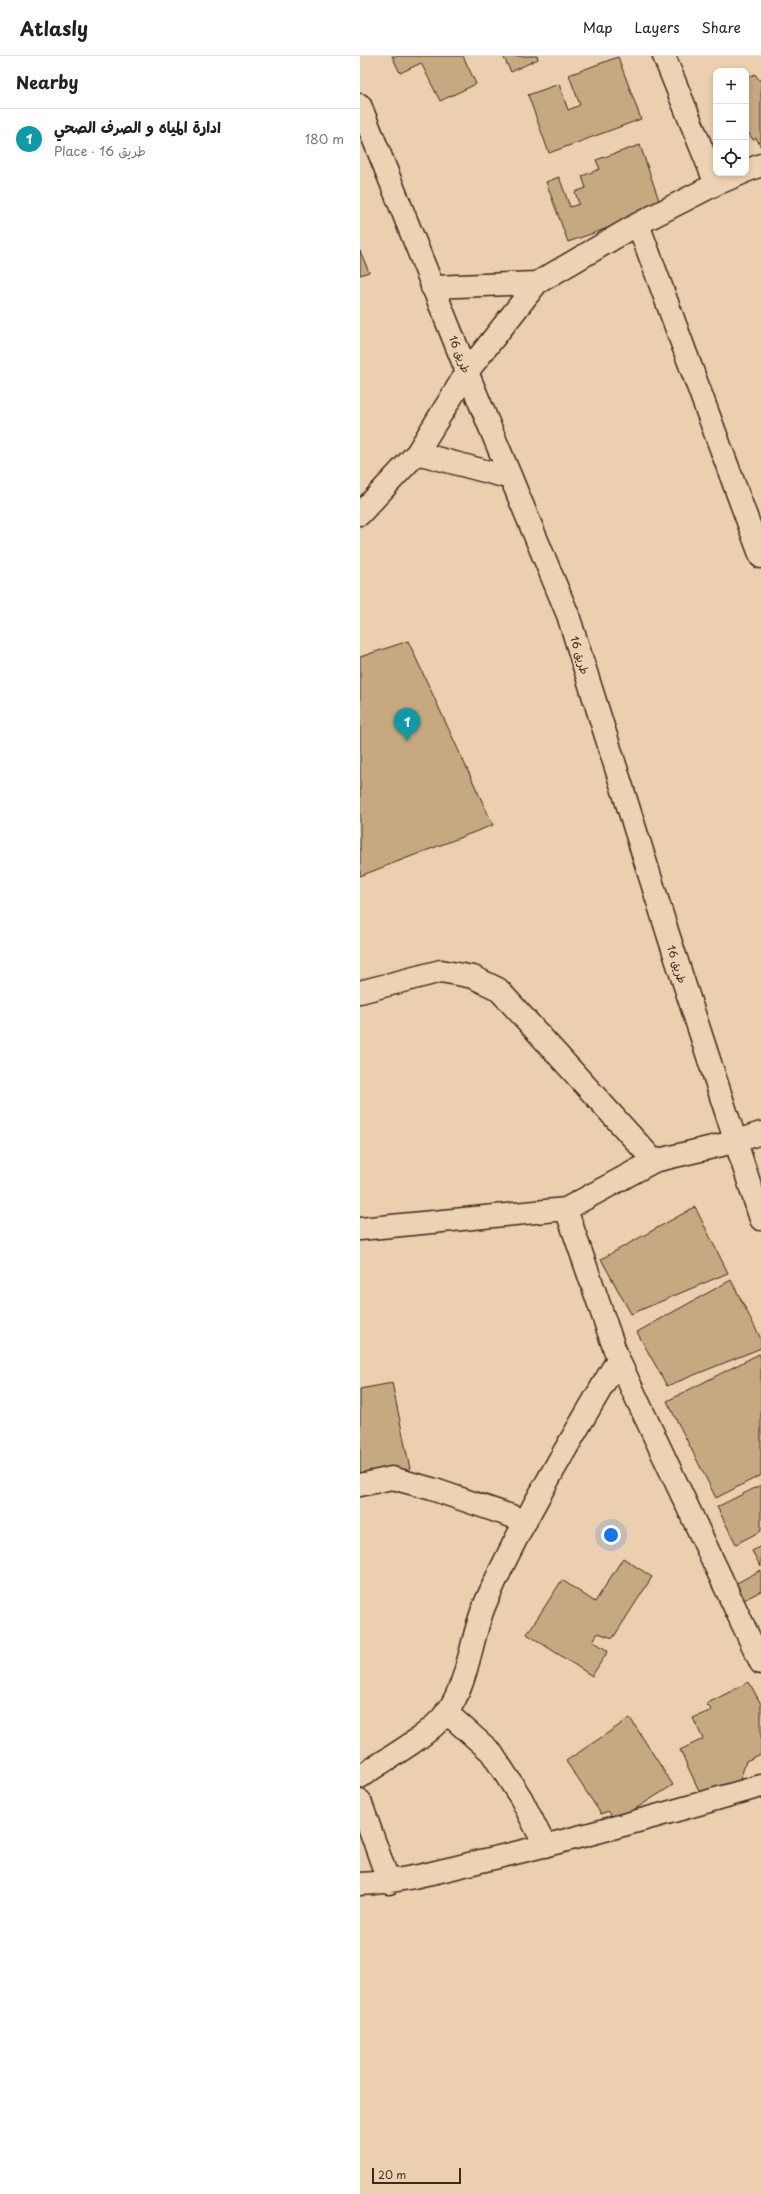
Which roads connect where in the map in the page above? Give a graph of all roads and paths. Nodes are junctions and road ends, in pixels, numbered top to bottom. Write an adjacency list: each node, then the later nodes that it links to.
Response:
1 (664, 56): 6 (street)
2 (360, 105): 9 (street, طريق 16)
3 (761, 165): 4 (street)
4 (749, 170)
5 (735, 176): 6 (street)
6 (716, 184): 7 (street)
7 (638, 224): 8 (street); 14 (street)
8 (538, 283): 9 (street); 10 (street)
9 (432, 287): 10 (street, طريق 16)
10 (467, 372): 11 (street); 12 (street, طريق 16)
11 (417, 453): 12 (street); 13 (street)
12 (511, 478): 18 (street, طريق 16)
13 (360, 514)
14 (755, 516): 15 (street)
15 (761, 557)
16 (360, 992): 19 (street)
17 (761, 1134): 18 (street)
18 (734, 1142): 19 (street); 21 (street, طريق 16)
19 (654, 1161): 20 (street)
20 (566, 1209): 22 (street); 23 (street)
21 (761, 1219)
22 (360, 1229)
23 (618, 1359): 25 (street); 26 (street)
24 (360, 1485): 25 (street)
25 (526, 1522): 27 (street)
26 (761, 1663)
27 (446, 1712): 28 (street); 31 (street)
28 (360, 1777)
29 (761, 1786): 31 (street)
30 (360, 1801): 32 (street)
31 (545, 1846): 32 (street)
32 (389, 1883): 33 (street)
33 (360, 1884)

